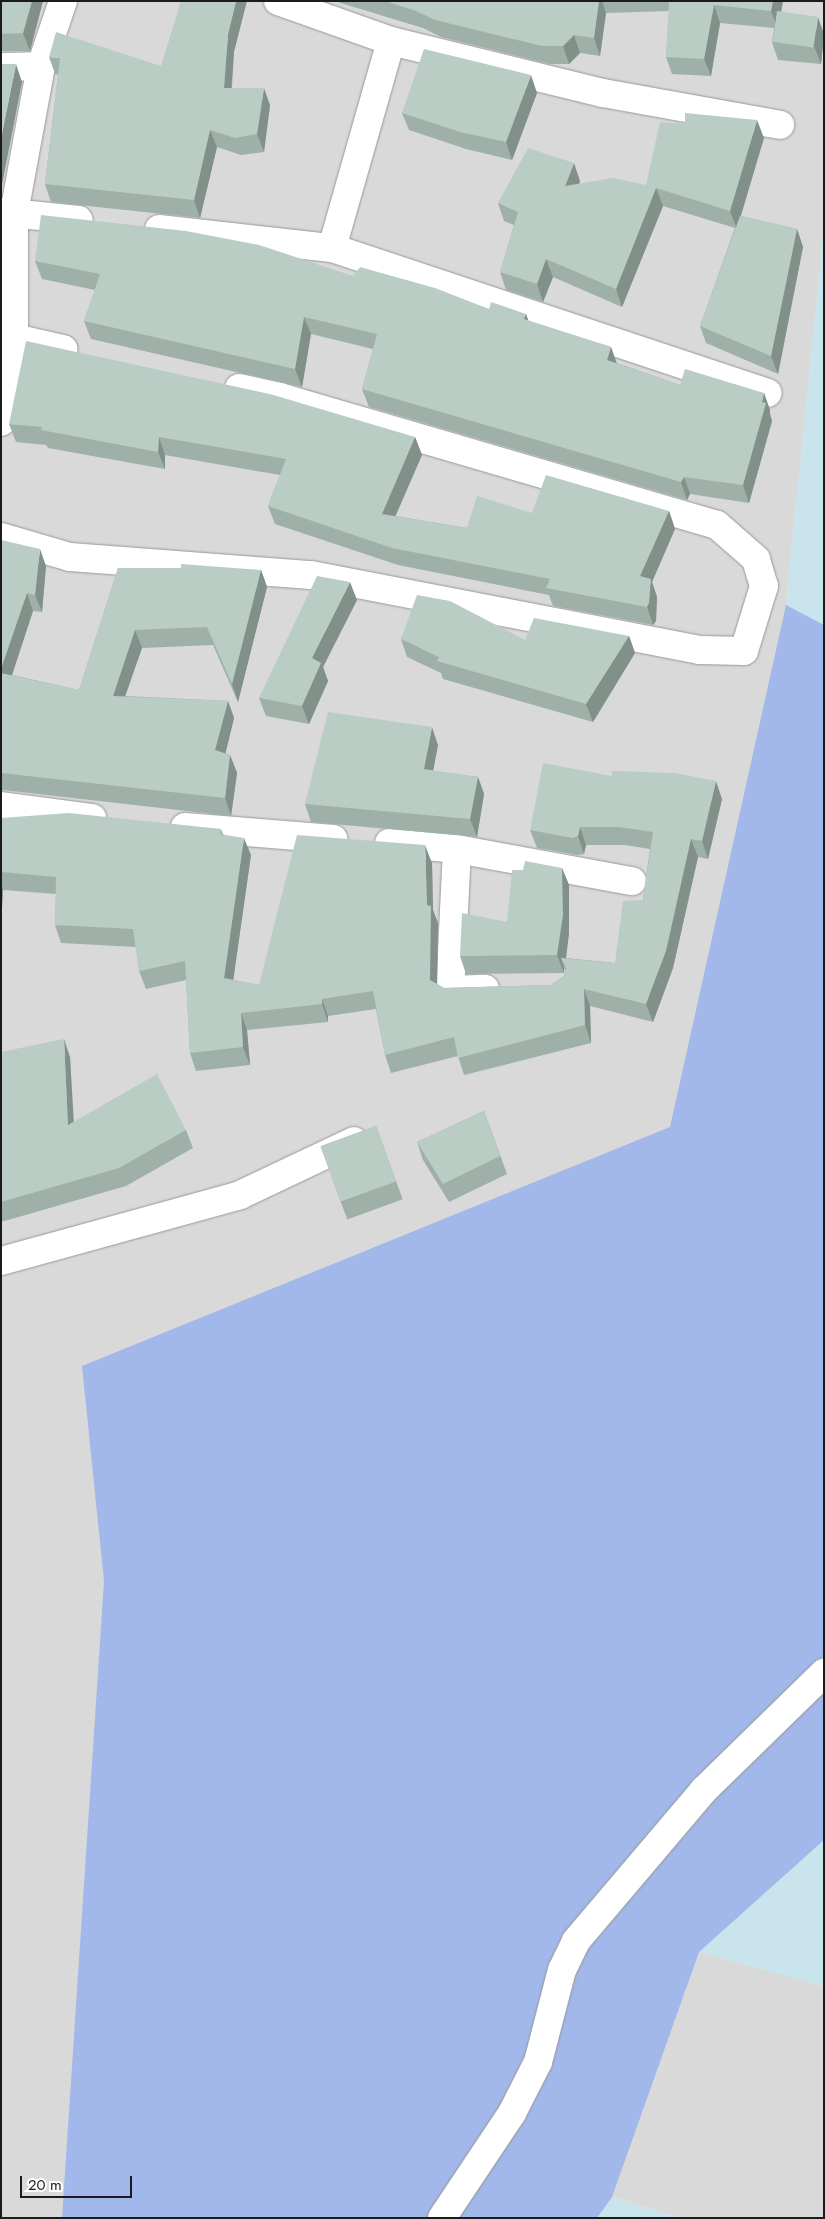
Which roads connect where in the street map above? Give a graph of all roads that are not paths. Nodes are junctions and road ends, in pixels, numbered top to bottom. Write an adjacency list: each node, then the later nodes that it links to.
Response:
1 (63, 1): 4 (street)
2 (278, 1): 3 (street)
3 (391, 41): 6 (street); 10 (street)
4 (42, 66): 5 (street); 7 (street)
5 (1, 67)
6 (780, 125)
7 (8, 212): 8 (street); 11 (street)
8 (104, 223)
9 (134, 226): 10 (street)
10 (332, 248): 14 (street)
11 (8, 337): 12 (street); 15 (street)
12 (90, 355)
13 (214, 383): 16 (street)
14 (767, 393)
15 (1, 422)
16 (1, 538)
17 (1, 806): 18 (street)
18 (119, 821)
19 (156, 825): 20 (street)
20 (456, 849): 21 (street); 22 (street)
21 (632, 881)
22 (509, 988)
23 (354, 1141): 24 (street)
24 (1, 1261)
25 (824, 1673): 26 (street)
26 (442, 2218)

